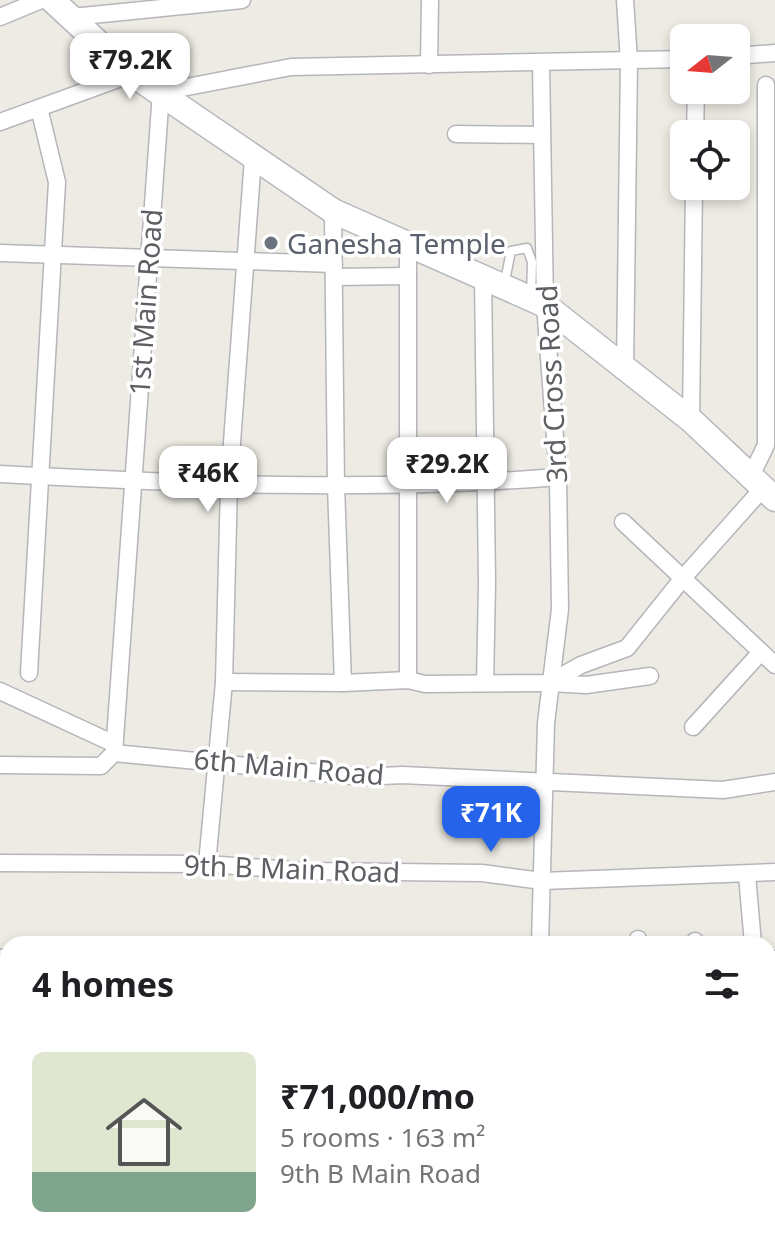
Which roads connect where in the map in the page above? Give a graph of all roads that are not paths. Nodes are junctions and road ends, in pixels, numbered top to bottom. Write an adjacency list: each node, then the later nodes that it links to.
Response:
1 (41, 0): 6 (street)
2 (52, 0): 7 (main road)
3 (242, 0): 7 (street)
4 (430, 0): 13 (street)
5 (625, 0): 11 (street)
6 (0, 17)
7 (72, 17): 14 (main road)
8 (775, 53): 9 (street)
9 (750, 55)
10 (670, 60): 11 (street)
11 (629, 61): 12 (street); 34 (street)
12 (541, 63): 13 (street); 20 (street, 3rd Cross Road)
13 (429, 65): 16 (street)
14 (132, 74): 16 (main road); 17 (street)
15 (766, 85): 32 (street)
16 (161, 92): 21 (main road); 27 (street, 1st Main Road)
17 (39, 108): 18 (street); 26 (street)
18 (0, 122)
19 (456, 134): 20 (street)
20 (542, 135): 33 (street, 3rd Cross Road)
21 (253, 158): 23 (main road); 28 (street)
22 (694, 200): 35 (street)
23 (333, 211): 24 (main road); 29 (street)
24 (408, 242): 30 (street); 31 (main road)
25 (0, 253): 26 (street)
26 (52, 255): 27 (street); 38 (street)
27 (148, 258): 28 (street); 40 (street, 1st Main Road)
28 (247, 261): 29 (street); 41 (street)
29 (334, 270): 30 (street); 43 (street)
30 (408, 276): 44 (street)
31 (494, 281): 33 (main road); 33 (lane); 42 (street)
32 (769, 282): 36 (street)
33 (538, 301): 34 (main road); 39 (street, 3rd Cross Road)
34 (625, 368): 35 (main road)
35 (691, 420): 45 (main road)
36 (770, 445): 45 (street)
37 (0, 474): 38 (street)
38 (37, 476): 40 (street); 50 (street)
39 (558, 477): 42 (street); 56 (street, 3rd Cross Road)
40 (131, 482): 41 (street); 59 (street, 1st Main Road)
41 (229, 483): 43 (street); 53 (street)
42 (485, 483): 44 (street); 55 (street)
43 (336, 486): 44 (street); 54 (street)
44 (408, 487): 52 (street)
45 (763, 487): 47 (street)
46 (623, 522): 47 (street)
47 (683, 578): 48 (street); 56 (street)
48 (761, 652): 49 (street); 58 (street)
49 (775, 665)
50 (29, 673)
51 (650, 676): 56 (street)
52 (408, 680): 54 (street); 55 (street)
53 (224, 682): 54 (street); 60 (street)
54 (343, 683)
55 (485, 683): 56 (street)
56 (549, 683): 62 (street, 3rd Cross Road)
57 (0, 691): 59 (street)
58 (693, 727)
59 (111, 747): 60 (street, 6th Main Road); 61 (street, 6th Main Road)
60 (217, 761): 62 (street, 6th Main Road); 65 (street)
61 (0, 765)
62 (547, 780): 63 (street, 6th Main Road); 68 (street, 3rd Cross Road)
63 (775, 782)
64 (0, 863): 65 (street, 9th B Main Road)
65 (207, 864): 68 (street, 9th B Main Road)
66 (775, 872): 67 (street, 9th B Main Road)
67 (747, 875): 68 (street, 9th B Main Road); 70 (street)
68 (542, 881): 69 (street, 3rd Cross Road)
69 (540, 936)
70 (752, 936)

